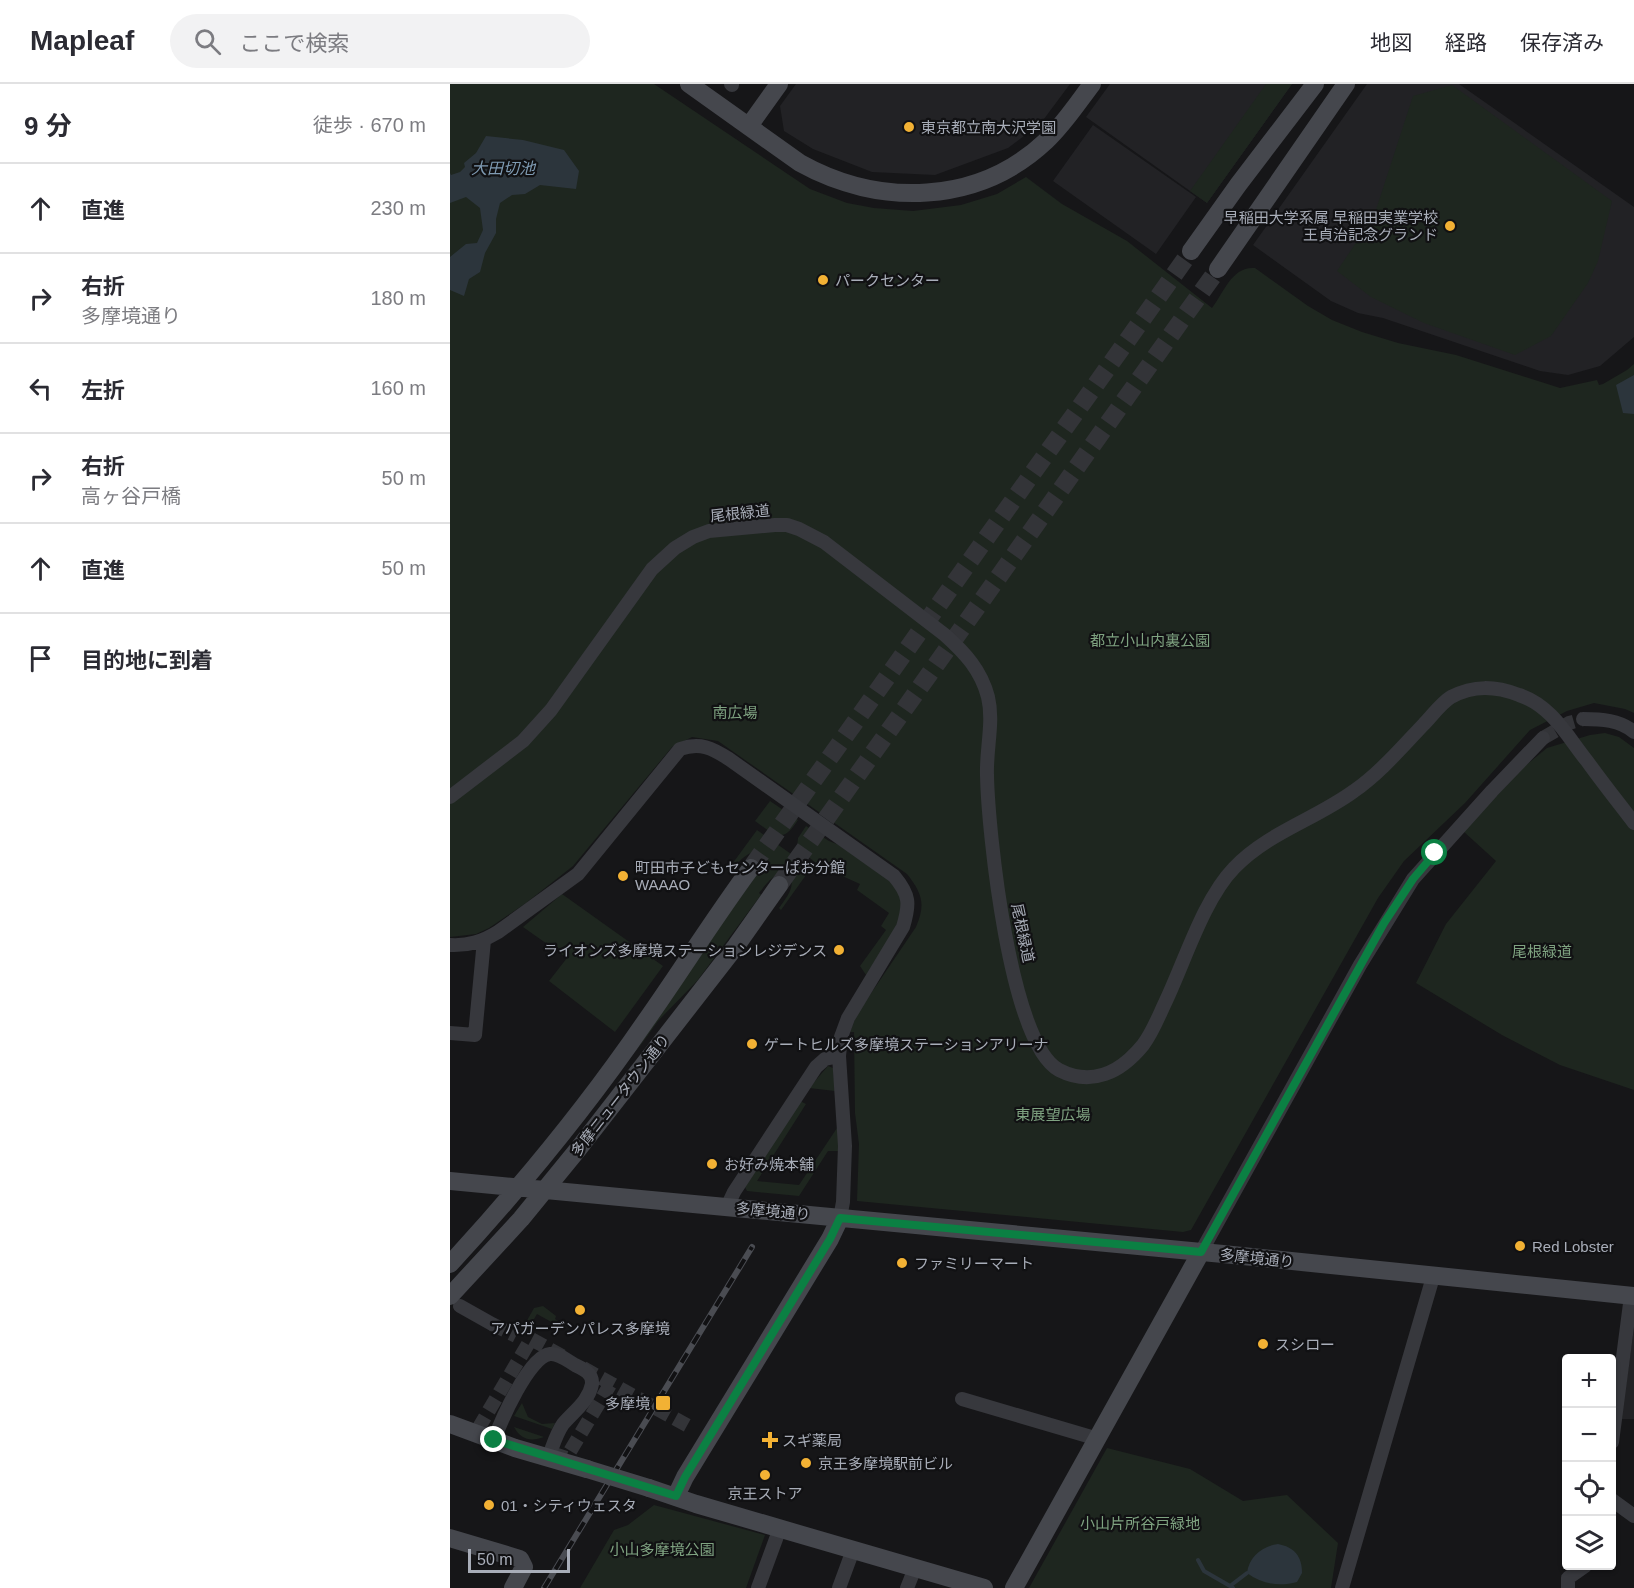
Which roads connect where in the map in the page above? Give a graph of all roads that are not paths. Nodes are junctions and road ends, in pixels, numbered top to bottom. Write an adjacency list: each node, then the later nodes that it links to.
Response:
1 (689, 84): 6 (street)
2 (779, 84): 6 (street)
3 (1092, 84): 6 (street)
4 (1315, 84): 7 (street)
5 (1346, 84): 8 (street)
6 (749, 126)
7 (1191, 251)
8 (1218, 269)
9 (1583, 719): 10 (street)
10 (1634, 732)
11 (1543, 738): 25 (street)
12 (450, 797): 13 (street, 尾根緑道)
13 (1634, 823)
14 (751, 868): 21 (street, 多摩ニュータウン通り)
15 (779, 885): 22 (street, 多摩ニュータウン通り)
16 (484, 940): 17 (street); 18 (street); 19 (street)
17 (450, 945)
18 (450, 1033)
19 (839, 1056): 23 (street); 24 (street)
20 (450, 1180): 21 (street, 多摩境通り)
21 (519, 1188): 22 (street, 多摩境通り); 26 (street, 多摩ニュータウン通り)
22 (545, 1190): 23 (street, 多摩境通り); 29 (street, 多摩ニュータウン通り)
23 (727, 1207): 24 (street, 多摩境通り)
24 (840, 1218): 25 (street, 多摩境通り); 39 (street)
25 (1201, 1252): 27 (street, 多摩境通り); 36 (street)
26 (450, 1264)
27 (1433, 1276): 28 (street, 多摩境通り); 53 (street)
28 (1633, 1296): 34 (street)
29 (455, 1301): 30 (street)
30 (492, 1323)
31 (988, 1391): 33 (street)
32 (962, 1399): 33 (street)
33 (984, 1406): 36 (street)
34 (1616, 1409)
35 (450, 1424): 37 (street)
36 (1098, 1439): 52 (street)
37 (494, 1440): 38 (street); 38 (street)
38 (548, 1458): 39 (street, bridge)
39 (676, 1496): 42 (street)
40 (1616, 1503): 41 (street)
41 (1634, 1516)
42 (780, 1528): 44 (street); 48 (street)
43 (450, 1538): 47 (street)
44 (853, 1550): 45 (street); 49 (street)
45 (915, 1568): 50 (street); 51 (street)
46 (1579, 1570): 54 (street)
47 (513, 1588)
48 (758, 1588)
49 (839, 1588)
50 (907, 1588)
51 (984, 1588)
52 (1014, 1588)
53 (1342, 1588)
54 (1568, 1588)

